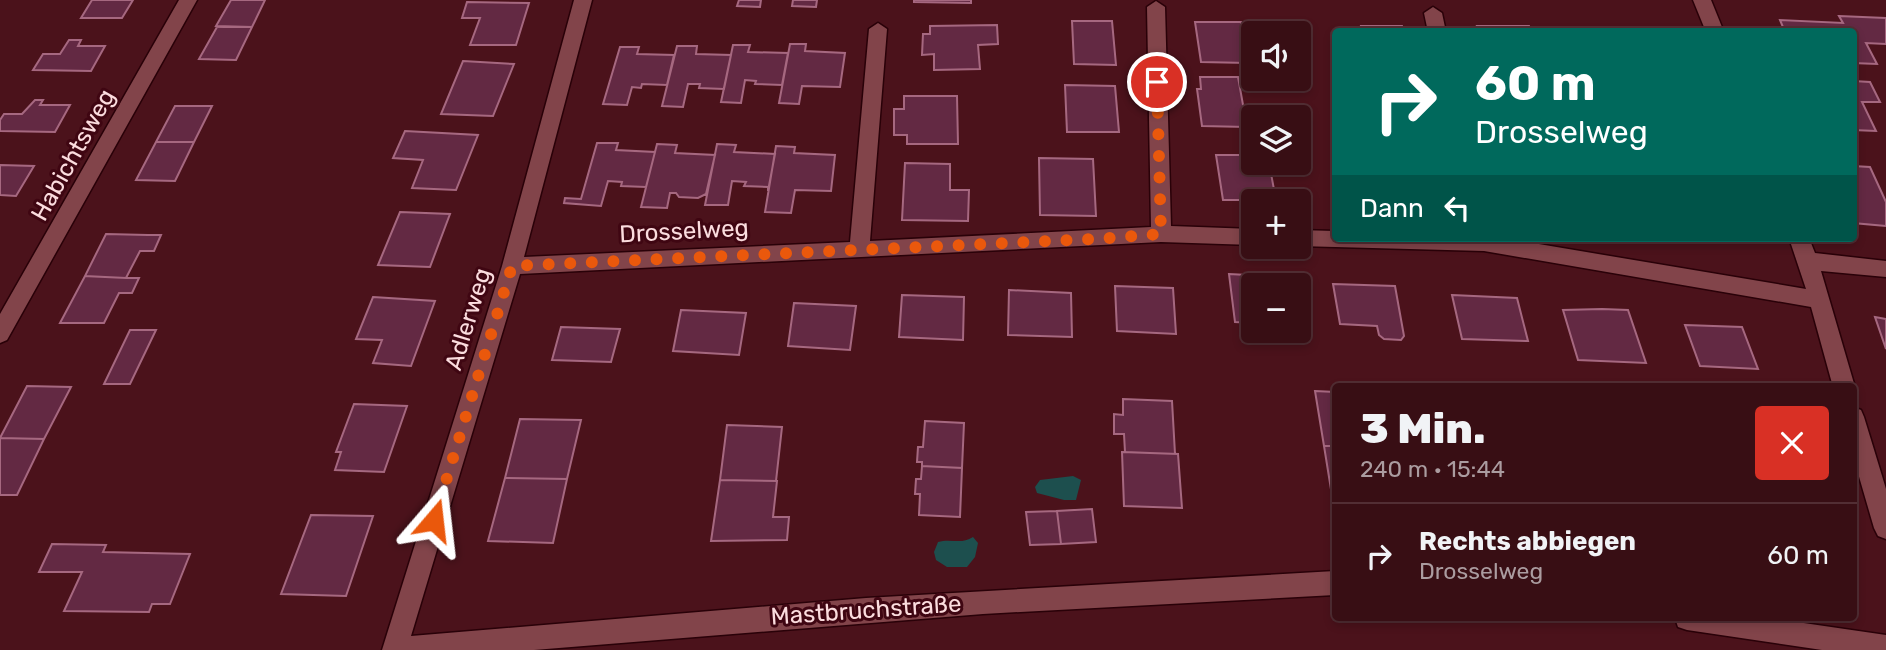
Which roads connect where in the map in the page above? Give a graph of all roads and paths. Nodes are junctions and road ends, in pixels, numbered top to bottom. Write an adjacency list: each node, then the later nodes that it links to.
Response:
1 (188, 0): 20 (street, Habichtsweg)
2 (583, 0): 17 (street, Adlerweg)
3 (1702, 0): 7 (street)
4 (1156, 7): 9 (street)
5 (1433, 13): 6 (street)
6 (1436, 28)
7 (1713, 28)
8 (878, 30): 15 (street)
9 (1161, 234): 10 (street, Drosselweg); 15 (street, Drosselweg)
10 (1241, 237)
11 (1311, 238): 12 (street)
12 (1332, 239)
13 (1489, 242): 19 (street)
14 (1801, 242): 16 (street)
15 (859, 248): 17 (street, Drosselweg)
16 (1808, 261): 18 (street); 19 (street)
17 (512, 266): 27 (street, Adlerweg)
18 (1886, 269)
19 (1819, 300): 21 (street)
20 (0, 334)
21 (1843, 383)
22 (1857, 430): 23 (street)
23 (1886, 528)
24 (1332, 583): 27 (street, Mastbruchstraße)
25 (1708, 621): 26 (street)
26 (1886, 647)
27 (396, 650)

